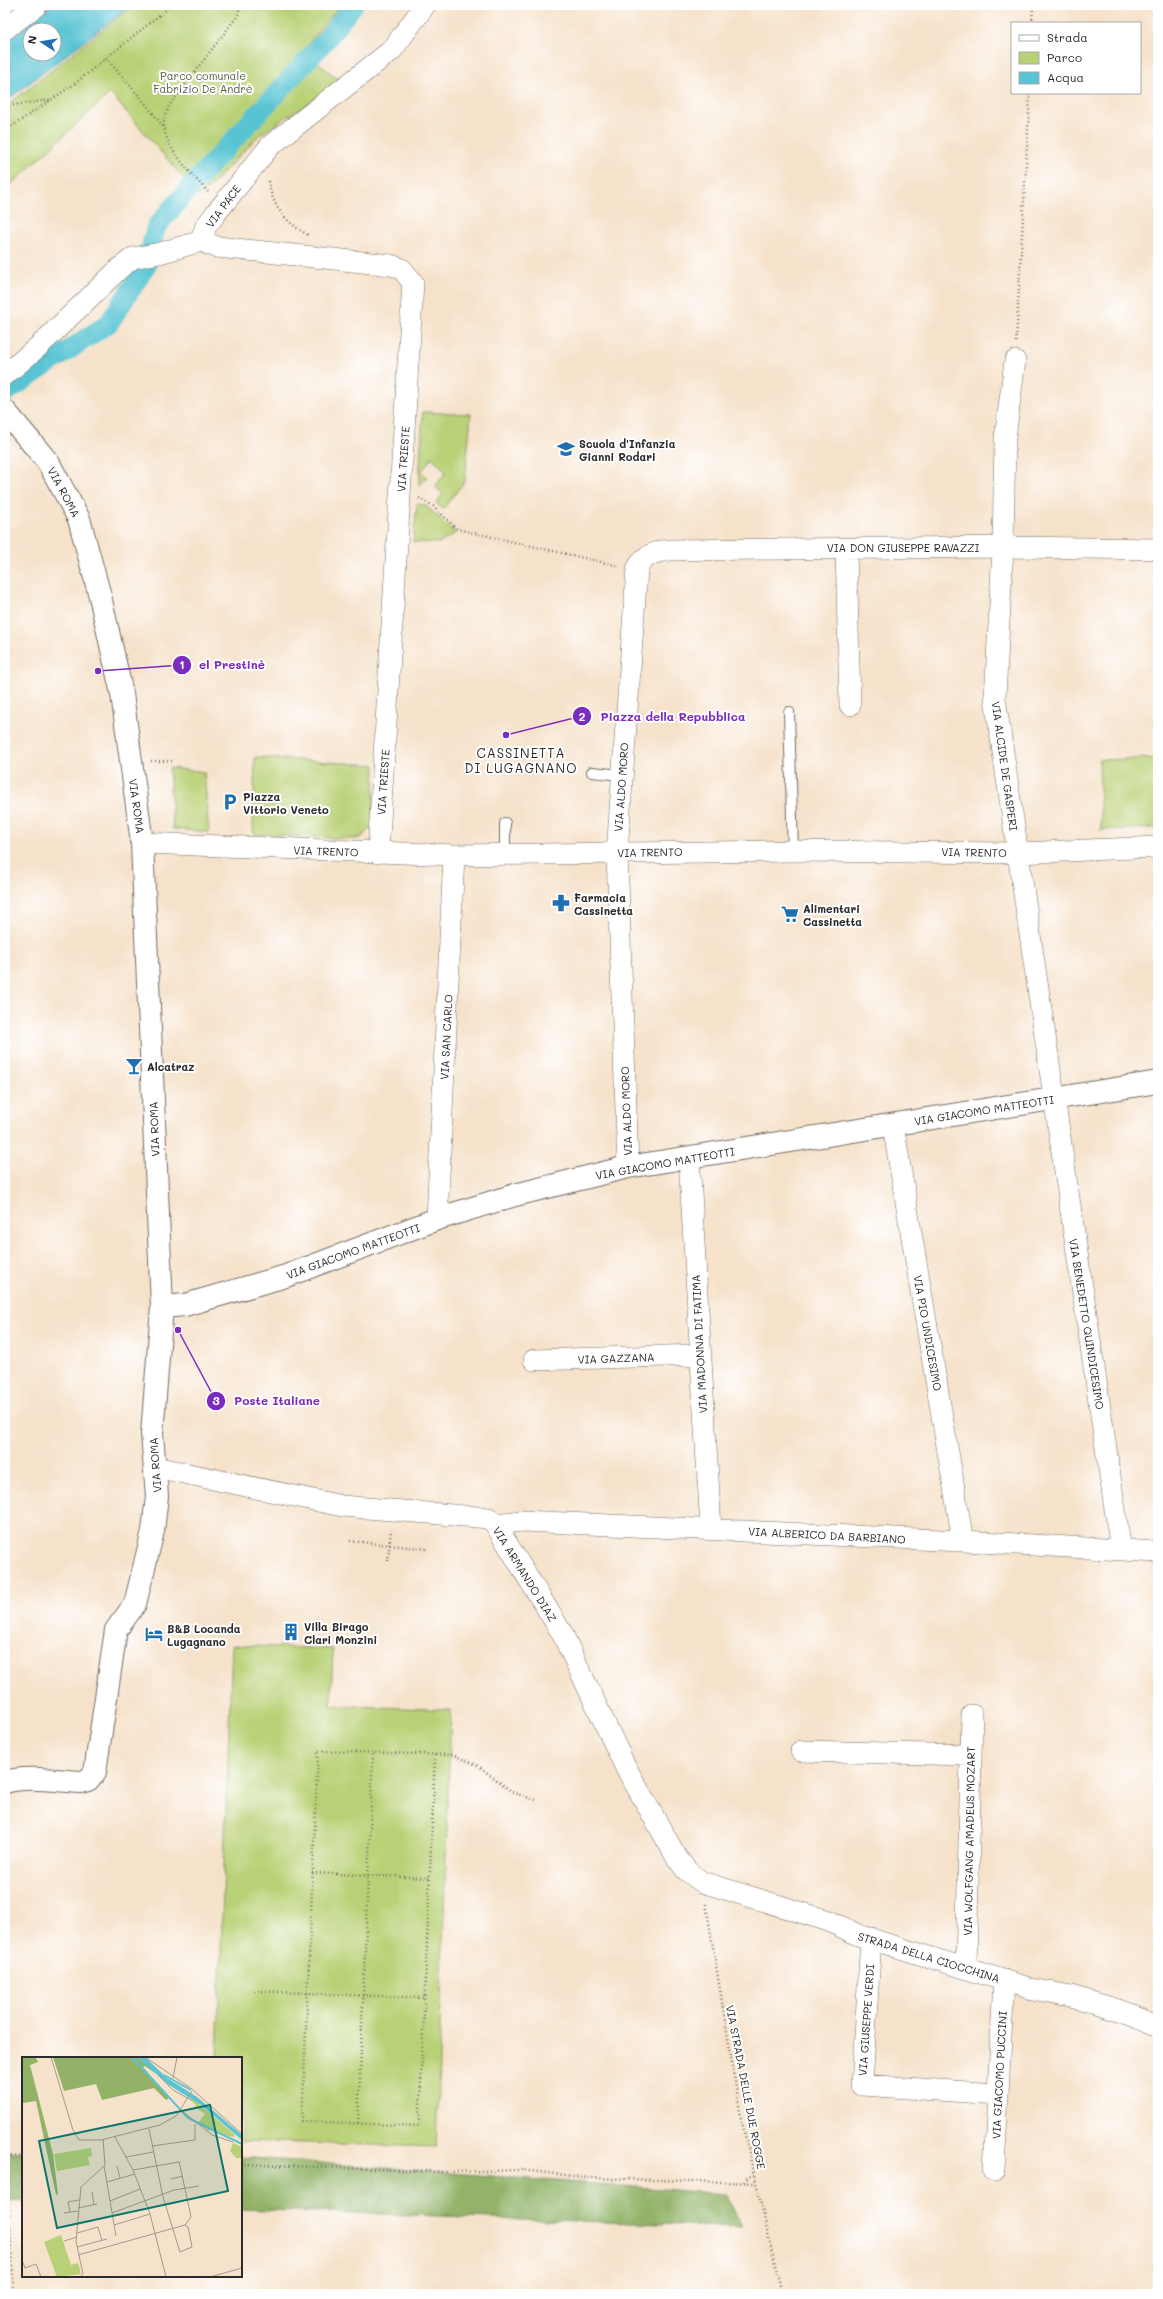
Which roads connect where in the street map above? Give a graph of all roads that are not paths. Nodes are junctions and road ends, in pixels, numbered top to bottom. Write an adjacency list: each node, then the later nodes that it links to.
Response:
1 (36, 5): 3 (street)
2 (425, 5): 4 (street, VIA PACE)
3 (5, 30)
4 (204, 240): 6 (street, VIA PACE); 20 (street, VIA TRIESTE)
5 (1015, 361): 8 (street, VIA ALCIDE DE GASPERI)
6 (5, 375)
7 (5, 411): 17 (street, VIA ROMA)
8 (1003, 547): 9 (street, VIA DON GIUSEPPE RAVAZZI); 10 (street, VIA DON GIUSEPPE RAVAZZI); 22 (street, VIA ALCIDE DE GASPERI)
9 (846, 548): 11 (street, VIA DON GIUSEPPE RAVAZZI); 12 (street)
10 (1158, 549)
11 (642, 562): 15 (street, VIA ALDO MORO)
12 (850, 705)
13 (790, 712): 19 (lane)
14 (592, 772): 15 (lane)
15 (622, 775): 21 (street, VIA ALDO MORO)
16 (505, 823): 23 (lane)
17 (142, 843): 20 (street, VIA TRENTO); 31 (street, VIA ROMA)
18 (1158, 847): 22 (street, VIA TRENTO)
19 (793, 851): 21 (street, VIA TRENTO); 22 (street, VIA TRENTO)
20 (378, 853): 24 (street, VIA TRENTO)
21 (617, 853): 23 (street, VIA TRENTO); 29 (street, VIA ALDO MORO)
22 (1018, 853): 26 (street, VIA ALCIDE DE GASPERI)
23 (505, 854): 24 (street, VIA TRENTO)
24 (454, 855): 30 (street, VIA SAN CARLO)
25 (1158, 1082): 26 (street, VIA GIACOMO MATTEOTTI)
26 (1053, 1098): 27 (street, VIA GIACOMO MATTEOTTI); 38 (street, VIA BENEDETTO QUINDICESIMO)
27 (893, 1125): 28 (street, VIA GIACOMO MATTEOTTI); 37 (street, VIA PIO UNDICESIMO)
28 (689, 1158): 29 (street, VIA GIACOMO MATTEOTTI); 32 (street, VIA MADONNA DI FATIMA)
29 (628, 1167): 30 (street, VIA GIACOMO MATTEOTTI)
30 (437, 1219): 31 (street, VIA GIACOMO MATTEOTTI)
31 (162, 1307): 34 (street, VIA ROMA)
32 (699, 1355): 33 (street, VIA GAZZANA); 36 (street, VIA MADONNA DI FATIMA)
33 (534, 1360)
34 (155, 1467): 35 (street, VIA ARMANDO DIAZ); 43 (street, VIA ROMA)
35 (497, 1526): 36 (street, VIA ALBERICO DA BARBIANO); 44 (street, VIA ARMANDO DIAZ)
36 (711, 1530): 37 (street, VIA ALBERICO DA BARBIANO)
37 (962, 1541): 38 (street, VIA ALBERICO DA BARBIANO)
38 (1121, 1550): 39 (street, VIA ALBERICO DA BARBIANO)
39 (1158, 1552)
40 (972, 1715): 42 (street, VIA WOLFGANG AMADEUS MOZART)
41 (800, 1751): 42 (street)
42 (971, 1755): 46 (street, VIA WOLFGANG AMADEUS MOZART)
43 (5, 1782)
44 (702, 1882): 45 (street, STRADA DELLA CIOCCHINA)
45 (871, 1938): 46 (street, STRADA DELLA CIOCCHINA); 49 (street, VIA GIUSEPPE VERDI)
46 (966, 1968): 47 (street, STRADA DELLA CIOCCHINA)
47 (1004, 1980): 48 (street, STRADA DELLA CIOCCHINA); 49 (street, VIA GIACOMO PUCCINI)
48 (1158, 2026)
49 (998, 2094): 50 (street, VIA GIACOMO PUCCINI)
50 (994, 2170)

